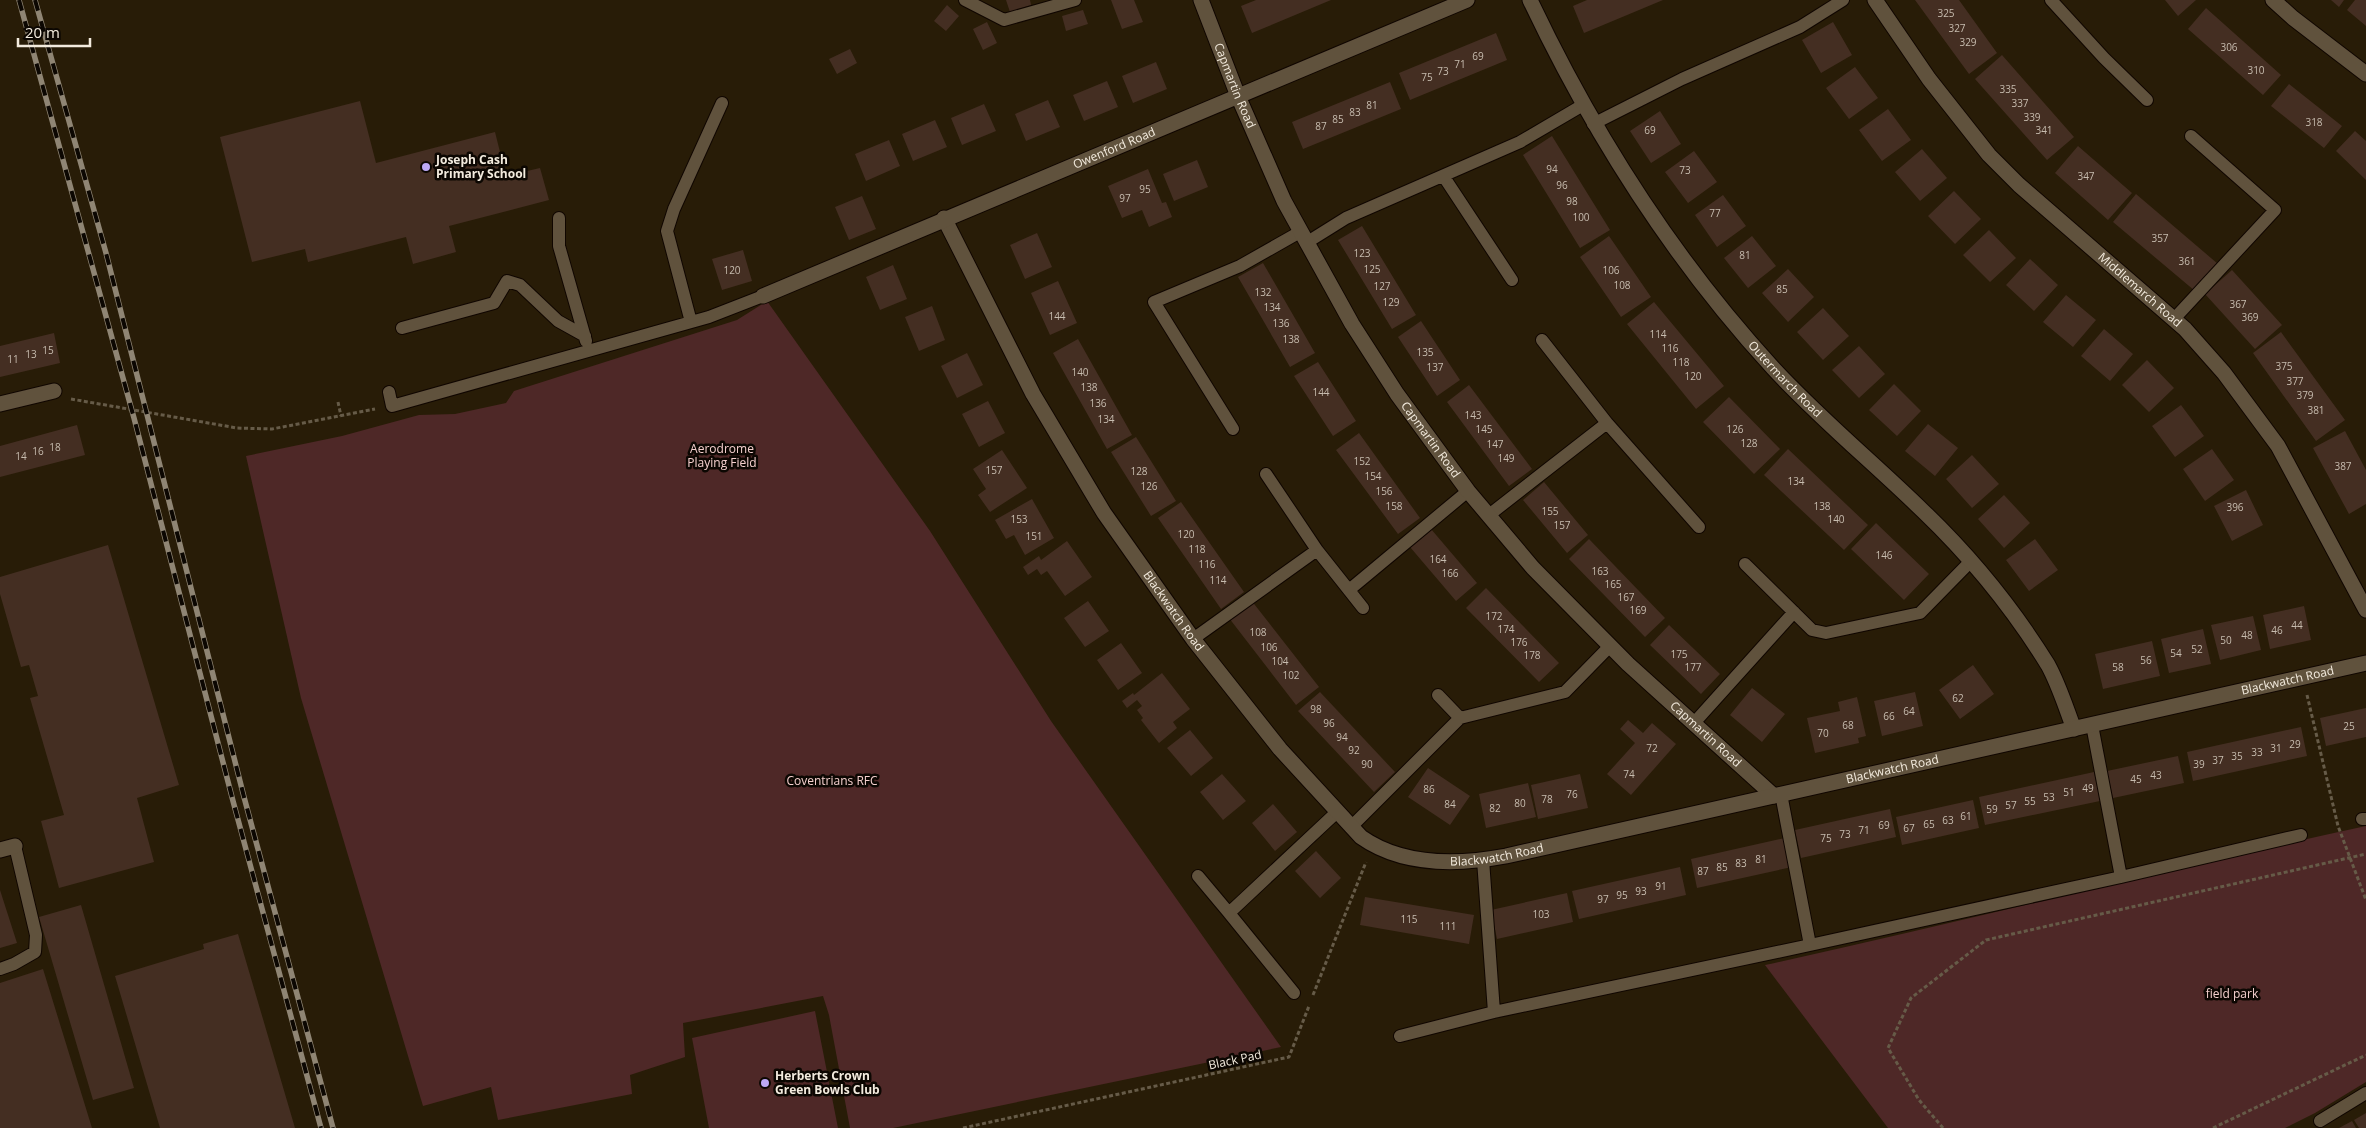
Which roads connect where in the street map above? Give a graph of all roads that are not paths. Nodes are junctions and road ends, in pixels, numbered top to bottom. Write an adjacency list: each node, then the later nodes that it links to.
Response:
1 (965, 0): 2 (lane)
2 (1075, 0)
3 (1201, 0): 11 (street, Capmartin Road)
4 (1467, 0): 11 (street, Owenford Road)
5 (1530, 0): 14 (street, Outermarch Road)
6 (1843, 0): 15 (lane)
7 (2051, 0): 12 (lane)
8 (2273, 0): 10 (street)
9 (1877, 1): 23 (street, Middlemarch Road)
10 (2366, 74)
11 (1238, 96): 19 (street, Owenford Road); 20 (street, Capmartin Road)
12 (2147, 100)
13 (722, 103): 24 (lane)
14 (1583, 105): 15 (street, Outermarch Road); 17 (lane)
15 (1593, 124): 39 (street, Outermarch Road)
16 (2191, 136): 23 (lane)
17 (1444, 177): 20 (lane); 21 (lane)
18 (559, 218): 26 (lane)
19 (944, 218): 22 (street, Owenford Road); 45 (street, Blackwatch Road)
20 (1303, 237): 33 (lane); 35 (street, Capmartin Road)
21 (1512, 280)
22 (763, 296): 24 (lane)
23 (2174, 319): 43 (street, Middlemarch Road)
24 (691, 322): 28 (lane)
25 (402, 328): 26 (lane)
26 (585, 336): 28 (lane)
27 (1542, 340): 32 (lane)
28 (590, 350): 30 (lane)
29 (54, 391): 31 (street)
30 (389, 392)
31 (0, 404)
32 (1607, 423): 36 (lane); 37 (lane)
33 (1233, 430)
34 (1266, 474): 38 (lane)
35 (1468, 491): 36 (street, Capmartin Road); 41 (lane)
36 (1489, 516): 46 (street, Capmartin Road)
37 (1699, 527)
38 (1317, 550): 41 (lane); 45 (lane)
39 (1970, 562): 44 (lane); 52 (street, Outermarch Road)
40 (1745, 564): 44 (lane)
41 (1349, 590): 42 (lane)
42 (1363, 608)
43 (2366, 610)
44 (1794, 612): 50 (lane)
45 (1193, 639): 54 (street, Blackwatch Road)
46 (1610, 646): 49 (lane); 50 (street, Capmartin Road)
47 (2366, 663): 51 (street, Blackwatch Road)
48 (1438, 695): 49 (lane)
49 (1460, 718): 55 (lane)
50 (1694, 723): 53 (street, Capmartin Road)
51 (2092, 725): 52 (street, Blackwatch Road); 61 (lane)
52 (2074, 729): 53 (street, Blackwatch Road)
53 (1777, 795): 59 (street, Blackwatch Road); 63 (lane)
54 (1337, 812): 55 (street, Blackwatch Road); 62 (lane)
55 (1352, 827): 59 (street, Blackwatch Road)
56 (2301, 835): 61 (lane)
57 (15, 846): 58 (street); 64 (lane)
58 (0, 850)
59 (1482, 860): 66 (lane)
60 (1198, 876): 62 (lane)
61 (2121, 877): 63 (lane)
62 (1229, 913): 65 (lane)
63 (1810, 945): 66 (lane)
64 (0, 969)
65 (1294, 993)
66 (1494, 1012): 67 (lane)
67 (1400, 1036)
68 (2366, 1093): 69 (lane)
69 (2320, 1121)

